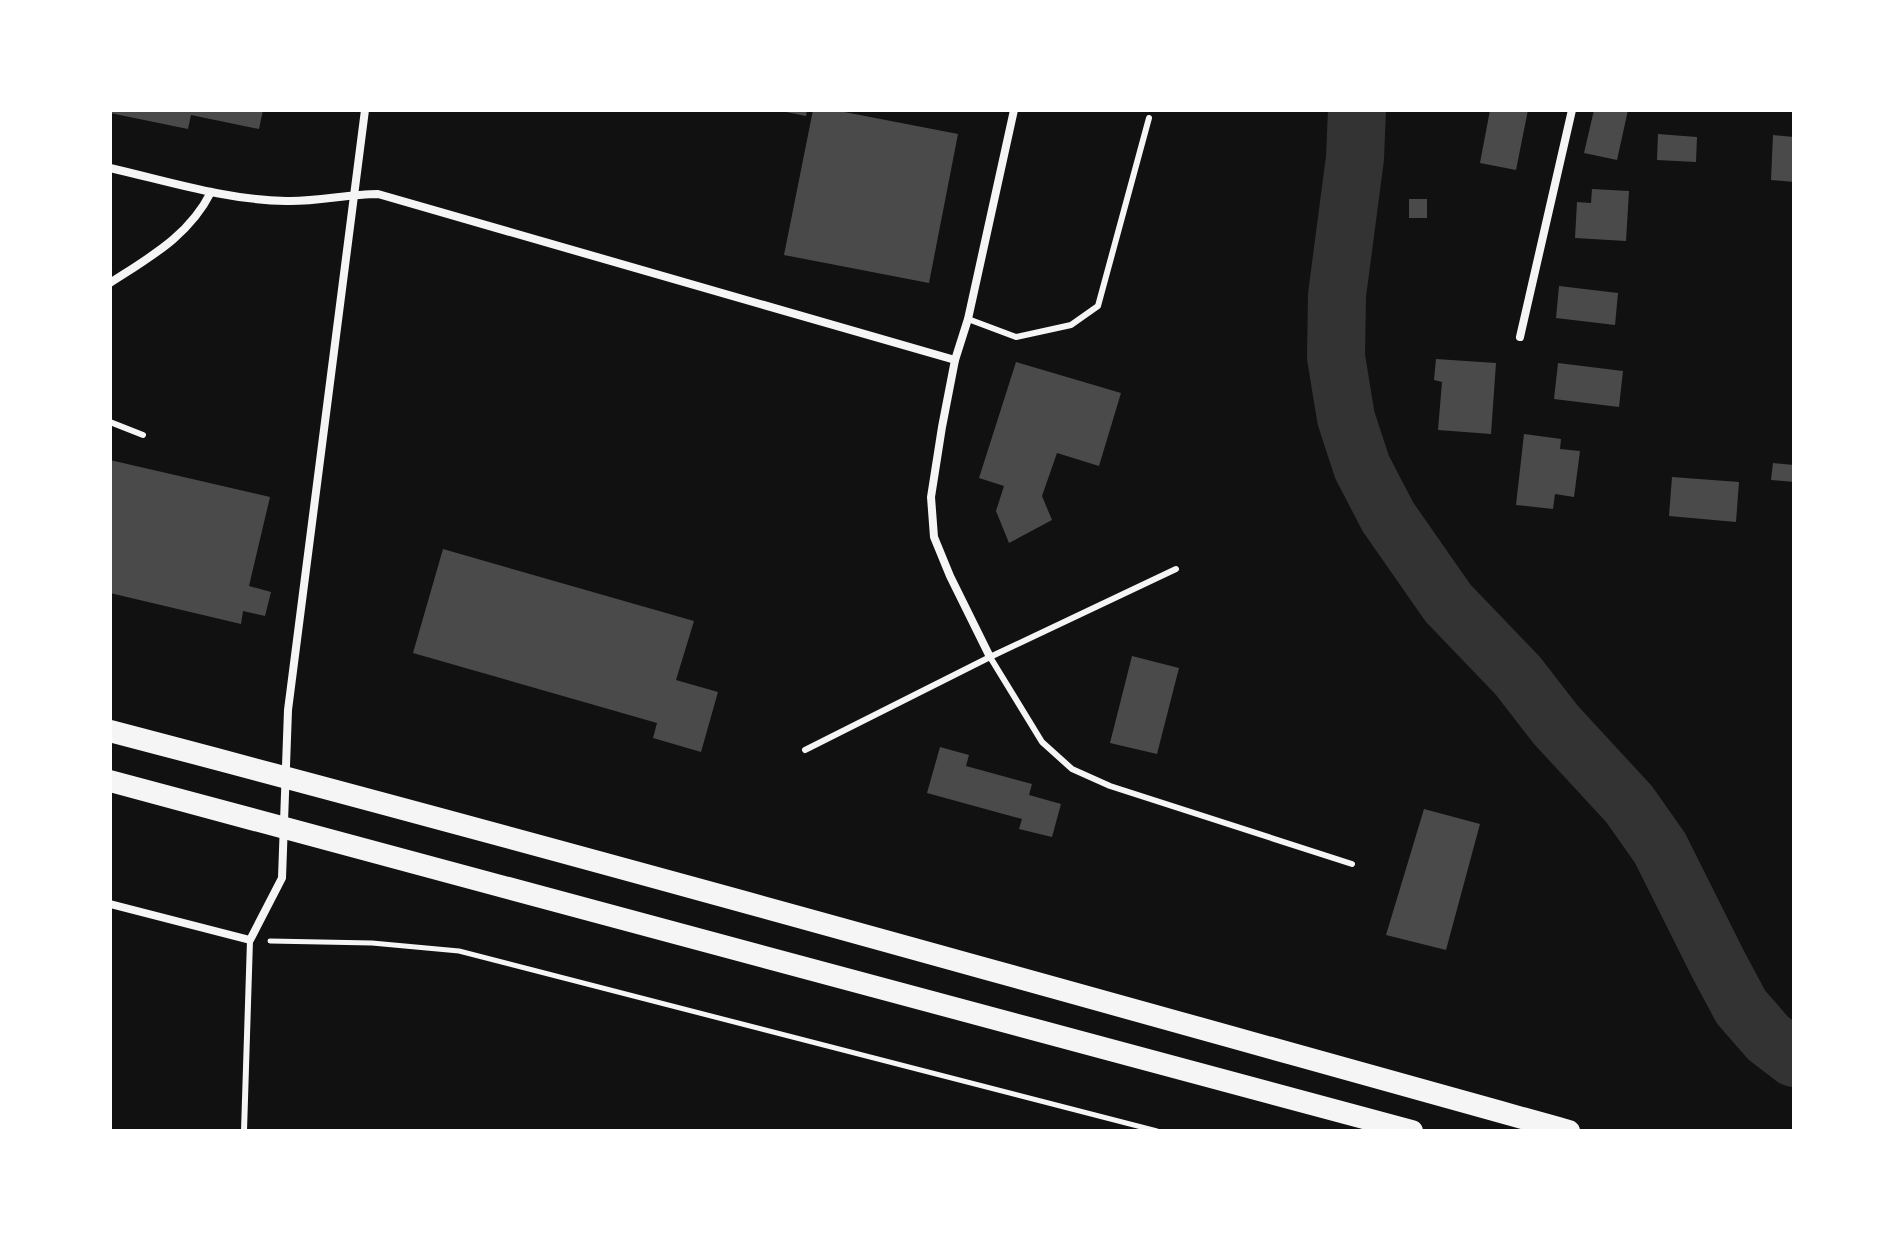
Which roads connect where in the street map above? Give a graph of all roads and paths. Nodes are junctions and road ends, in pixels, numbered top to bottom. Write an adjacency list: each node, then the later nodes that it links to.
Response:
1 (365, 110): 7 (street)
2 (1014, 110): 9 (street)
3 (1572, 110): 10 (street)
4 (1149, 118): 9 (lane)
5 (110, 168): 6 (street)
6 (211, 192): 7 (street); 8 (street)
7 (355, 197): 11 (street); 21 (street)
8 (110, 283)
9 (968, 319): 11 (street)
10 (1520, 337)
11 (955, 360): 15 (street)
12 (110, 422): 13 (lane)
13 (143, 435)
14 (1176, 569): 15 (lane)
15 (990, 657): 17 (lane); 19 (lane)
16 (110, 731): 25 (highway)
17 (805, 750)
18 (110, 781): 24 (highway)
19 (1352, 864)
20 (110, 904): 21 (street)
21 (250, 940): 22 (lane); 23 (path)
22 (244, 1131)
23 (1157, 1131)
24 (1412, 1131)
25 (1569, 1131)

